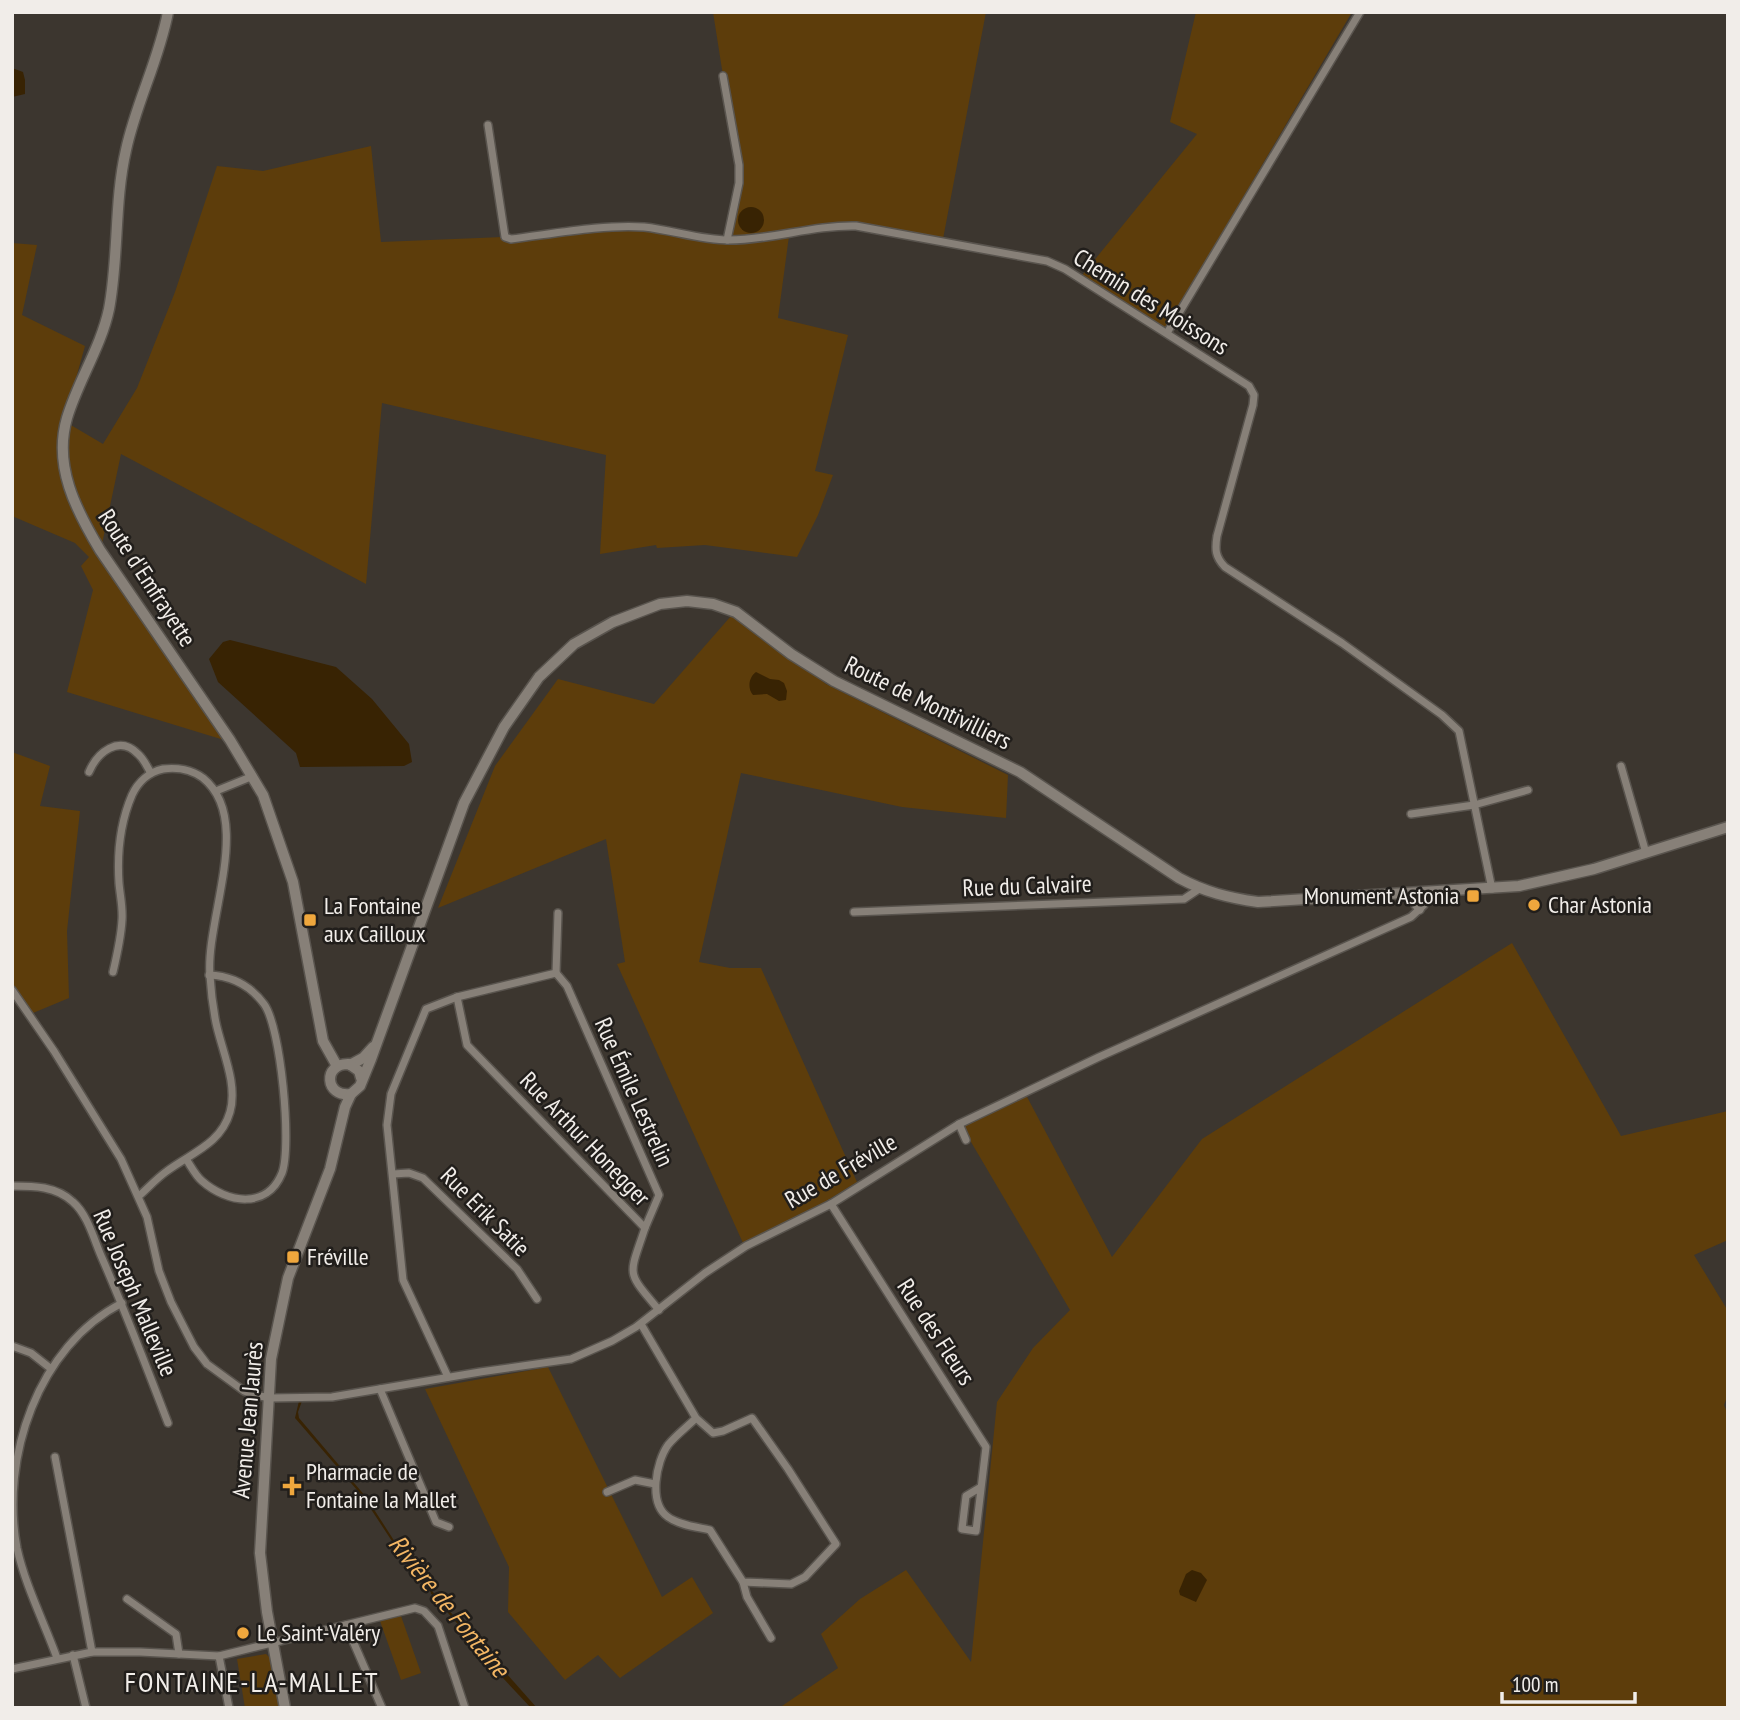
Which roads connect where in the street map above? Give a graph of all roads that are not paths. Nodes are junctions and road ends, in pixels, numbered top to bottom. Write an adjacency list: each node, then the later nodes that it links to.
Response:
1 (168, 12): 10 (street, Route d'Emfrayette)
2 (1360, 12): 6 (street)
3 (723, 76): 5 (street)
4 (488, 125): 5 (street, Chemin des Moissons)
5 (727, 240): 6 (street, Chemin des Moissons)
6 (1167, 333): 13 (street, Chemin des Moissons)
7 (1621, 766): 16 (street)
8 (89, 772): 9 (street)
9 (150, 773): 12 (street); 22 (street)
10 (253, 776): 12 (street); 29 (street, Route d'Emfrayette)
11 (1528, 790): 13 (street)
12 (216, 791): 24 (street)
13 (1474, 805): 14 (street); 18 (street)
14 (1411, 814)
15 (1728, 827): 16 (street, Route de Montivilliers)
16 (1646, 853): 18 (street, Route de Montivilliers)
17 (1199, 889): 19 (street, Route de Montivilliers); 20 (street, Rue du Calvaire); 27 (street, Route de Montivilliers)
18 (1492, 889): 19 (street, Route de Montivilliers)
19 (1419, 893): 33 (street, Rue de Fréville)
20 (854, 912)
21 (558, 913): 23 (street)
22 (113, 972)
23 (556, 974): 26 (street); 41 (street, Rue Émile Lestrelin)
24 (209, 975): 36 (street); 36 (street)
25 (12, 990): 39 (street)
26 (457, 997): 37 (street); 41 (street, Rue Arthur Honegger)
27 (379, 1037): 28 (street, Route de Montivilliers); 30 (street, Route de Montivilliers)
28 (350, 1065): 29 (street); 30 (street)
29 (337, 1066): 31 (street)
30 (361, 1078): 32 (street)
31 (336, 1091): 32 (street); 35 (street, Avenue Jean Jaurès)
32 (351, 1094): 35 (street, Avenue Jean Jaurès)
33 (959, 1124): 34 (street); 40 (street, Rue de Fréville)
34 (966, 1140)
35 (335, 1144): 50 (street, Avenue Jean Jaurès)
36 (186, 1159): 39 (street)
37 (393, 1174): 42 (street, Rue Erik Satie); 48 (street)
38 (12, 1186): 43 (street, Rue Joseph Malleville)
39 (139, 1196): 50 (street)
40 (831, 1204): 44 (street, Rue de Fréville); 55 (street, Rue des Fleurs)
41 (645, 1228): 44 (street, Rue Arthur Honegger)
42 (537, 1299)
43 (122, 1303): 47 (street); 52 (street, Rue Joseph Malleville)
44 (659, 1310): 45 (street, Rue de Fréville)
45 (641, 1324): 48 (street, Rue de Fréville); 51 (street)
46 (12, 1346): 47 (street)
47 (50, 1368): 67 (street)
48 (448, 1377): 49 (street, Rue de Fréville)
49 (380, 1389): 50 (street, Rue de Fréville); 57 (street)
50 (270, 1398): 62 (street, Avenue Jean Jaurès)
51 (696, 1418): 54 (street); 58 (street)
52 (168, 1423)
53 (55, 1457): 63 (street)
54 (656, 1484): 56 (street); 58 (street)
55 (981, 1487): 55 (street, Rue des Fleurs)
56 (607, 1492)
57 (449, 1527)
58 (743, 1582): 61 (street)
59 (127, 1599): 64 (street)
60 (346, 1625): 62 (street); 72 (street); 73 (street)
61 (771, 1638)
62 (274, 1644): 66 (street); 71 (street, Avenue Jean Jaurès)
63 (92, 1652): 64 (street); 65 (street)
64 (179, 1654): 66 (street)
65 (74, 1655): 67 (street); 69 (street)
66 (219, 1656): 70 (street)
67 (57, 1658): 68 (street)
68 (12, 1670)
69 (86, 1708)
70 (229, 1708)
71 (285, 1708)
72 (382, 1708)
73 (465, 1708)

